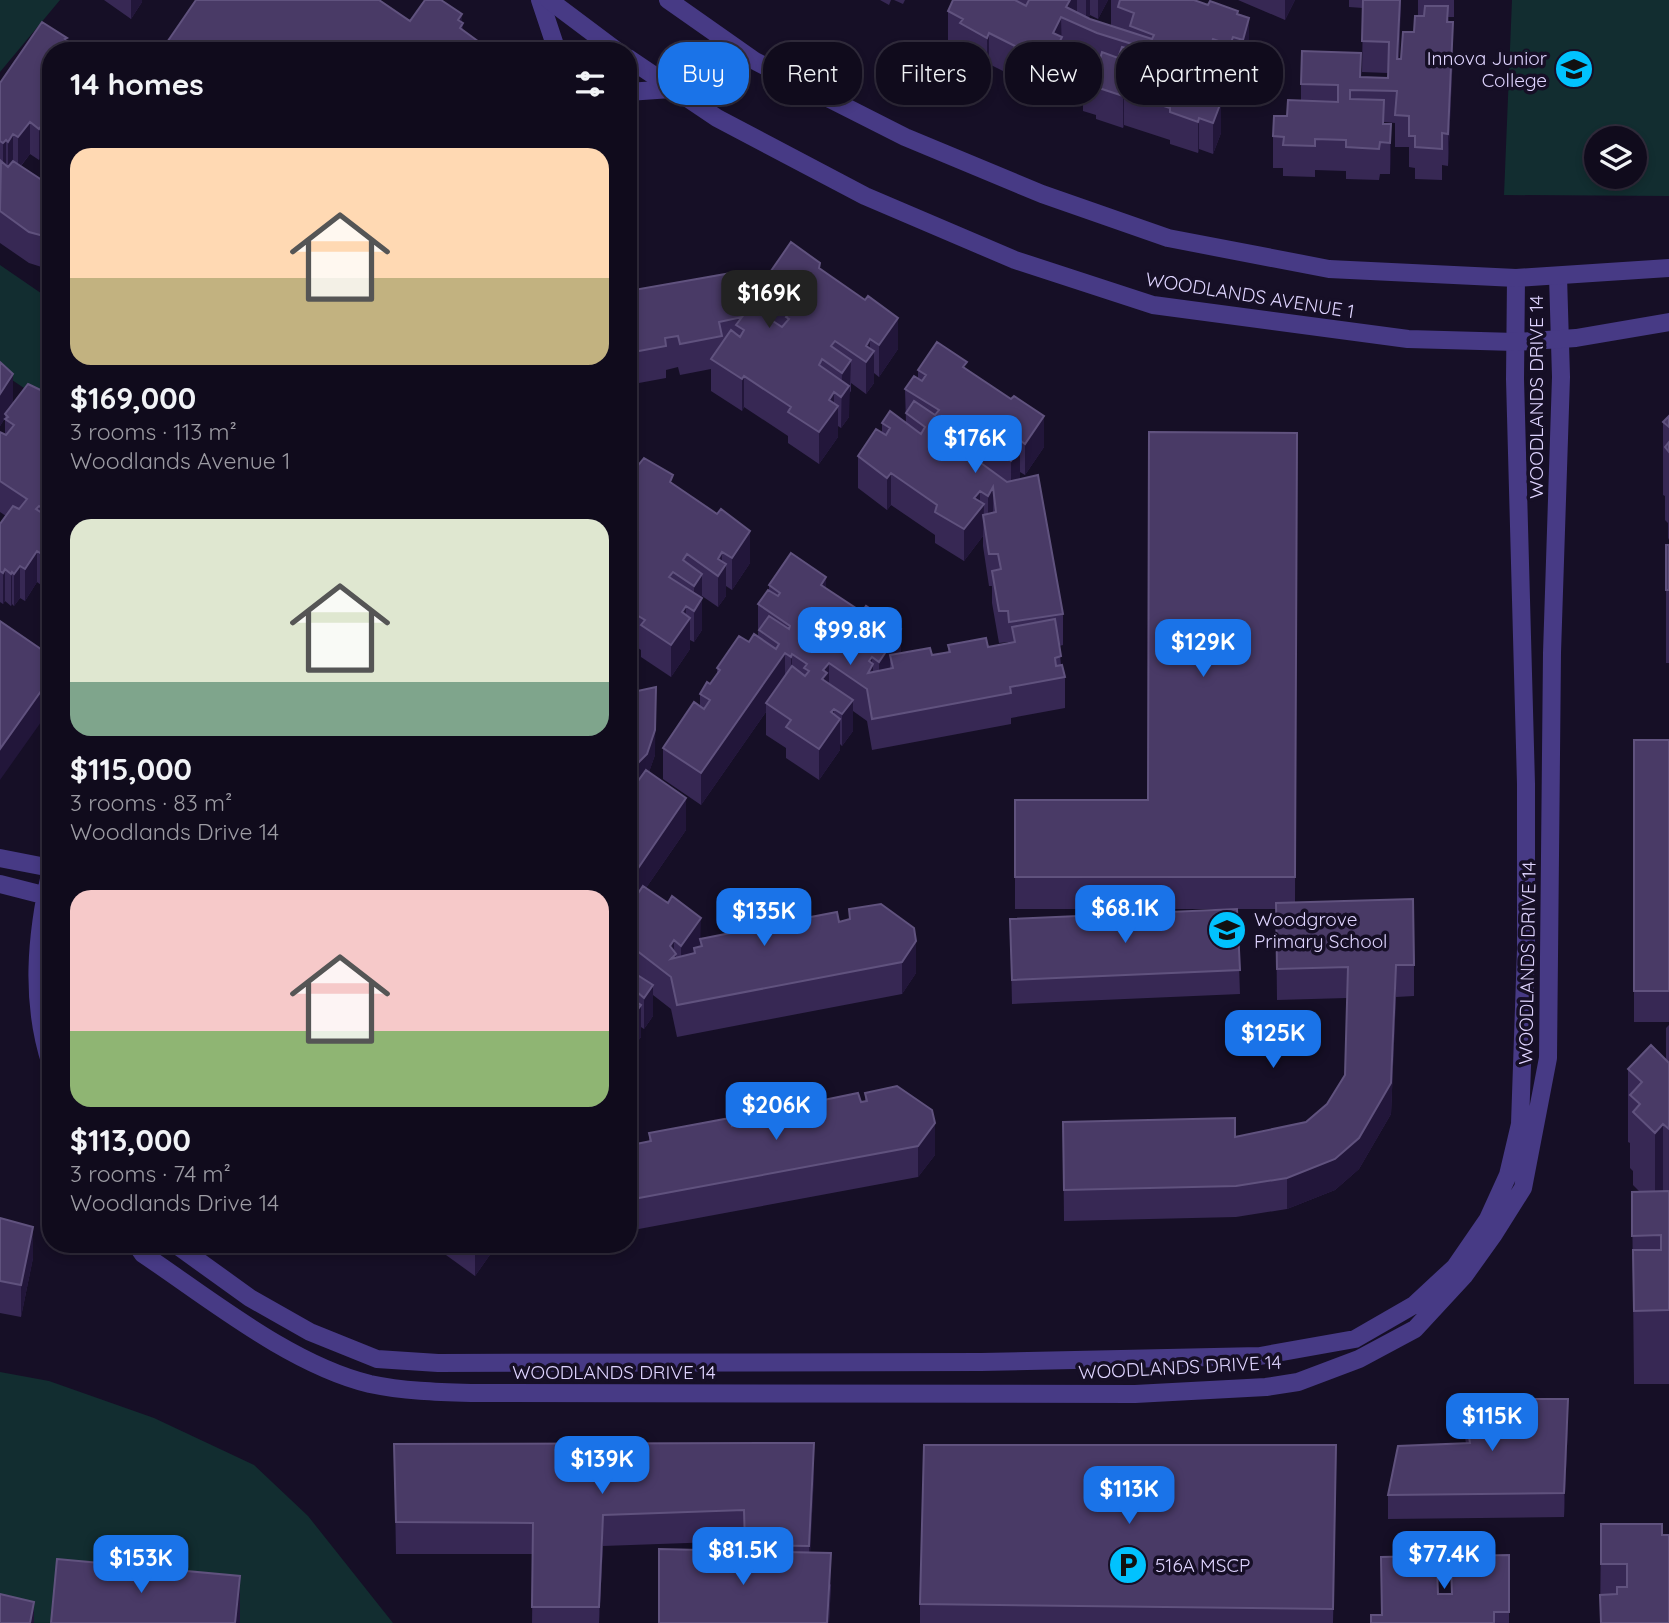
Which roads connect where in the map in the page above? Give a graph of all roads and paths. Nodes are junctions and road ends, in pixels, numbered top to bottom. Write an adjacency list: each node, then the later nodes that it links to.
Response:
1 (540, 0): 4 (street)
2 (550, 0): 5 (street)
3 (668, 0): 13 (street, WOODLANDS AVENUE 1)
4 (554, 42)
5 (605, 42)
6 (637, 64): 7 (street, WOODLANDS AVENUE 1)
7 (658, 80)
8 (658, 90): 9 (street)
9 (637, 91)
10 (696, 105): 16 (street, WOODLANDS AVENUE 1)
11 (1669, 268): 12 (street, WOODLANDS AVENUE 1)
12 (1558, 276): 13 (street, WOODLANDS AVENUE 1); 15 (street, WOODLANDS DRIVE 14)
13 (1516, 278): 16 (street, WOODLANDS DRIVE 14)
14 (1669, 322): 15 (street, WOODLANDS AVENUE 1)
15 (1559, 339): 16 (street, WOODLANDS AVENUE 1); 23 (street, WOODLANDS DRIVE 14)
16 (1516, 342): 24 (street, WOODLANDS DRIVE 14)
17 (0, 858): 18 (street)
18 (42, 867)
19 (0, 884): 20 (street)
20 (42, 895)
21 (42, 928): 22 (street)
22 (42, 1037)
23 (142, 1253)
24 (188, 1253)

